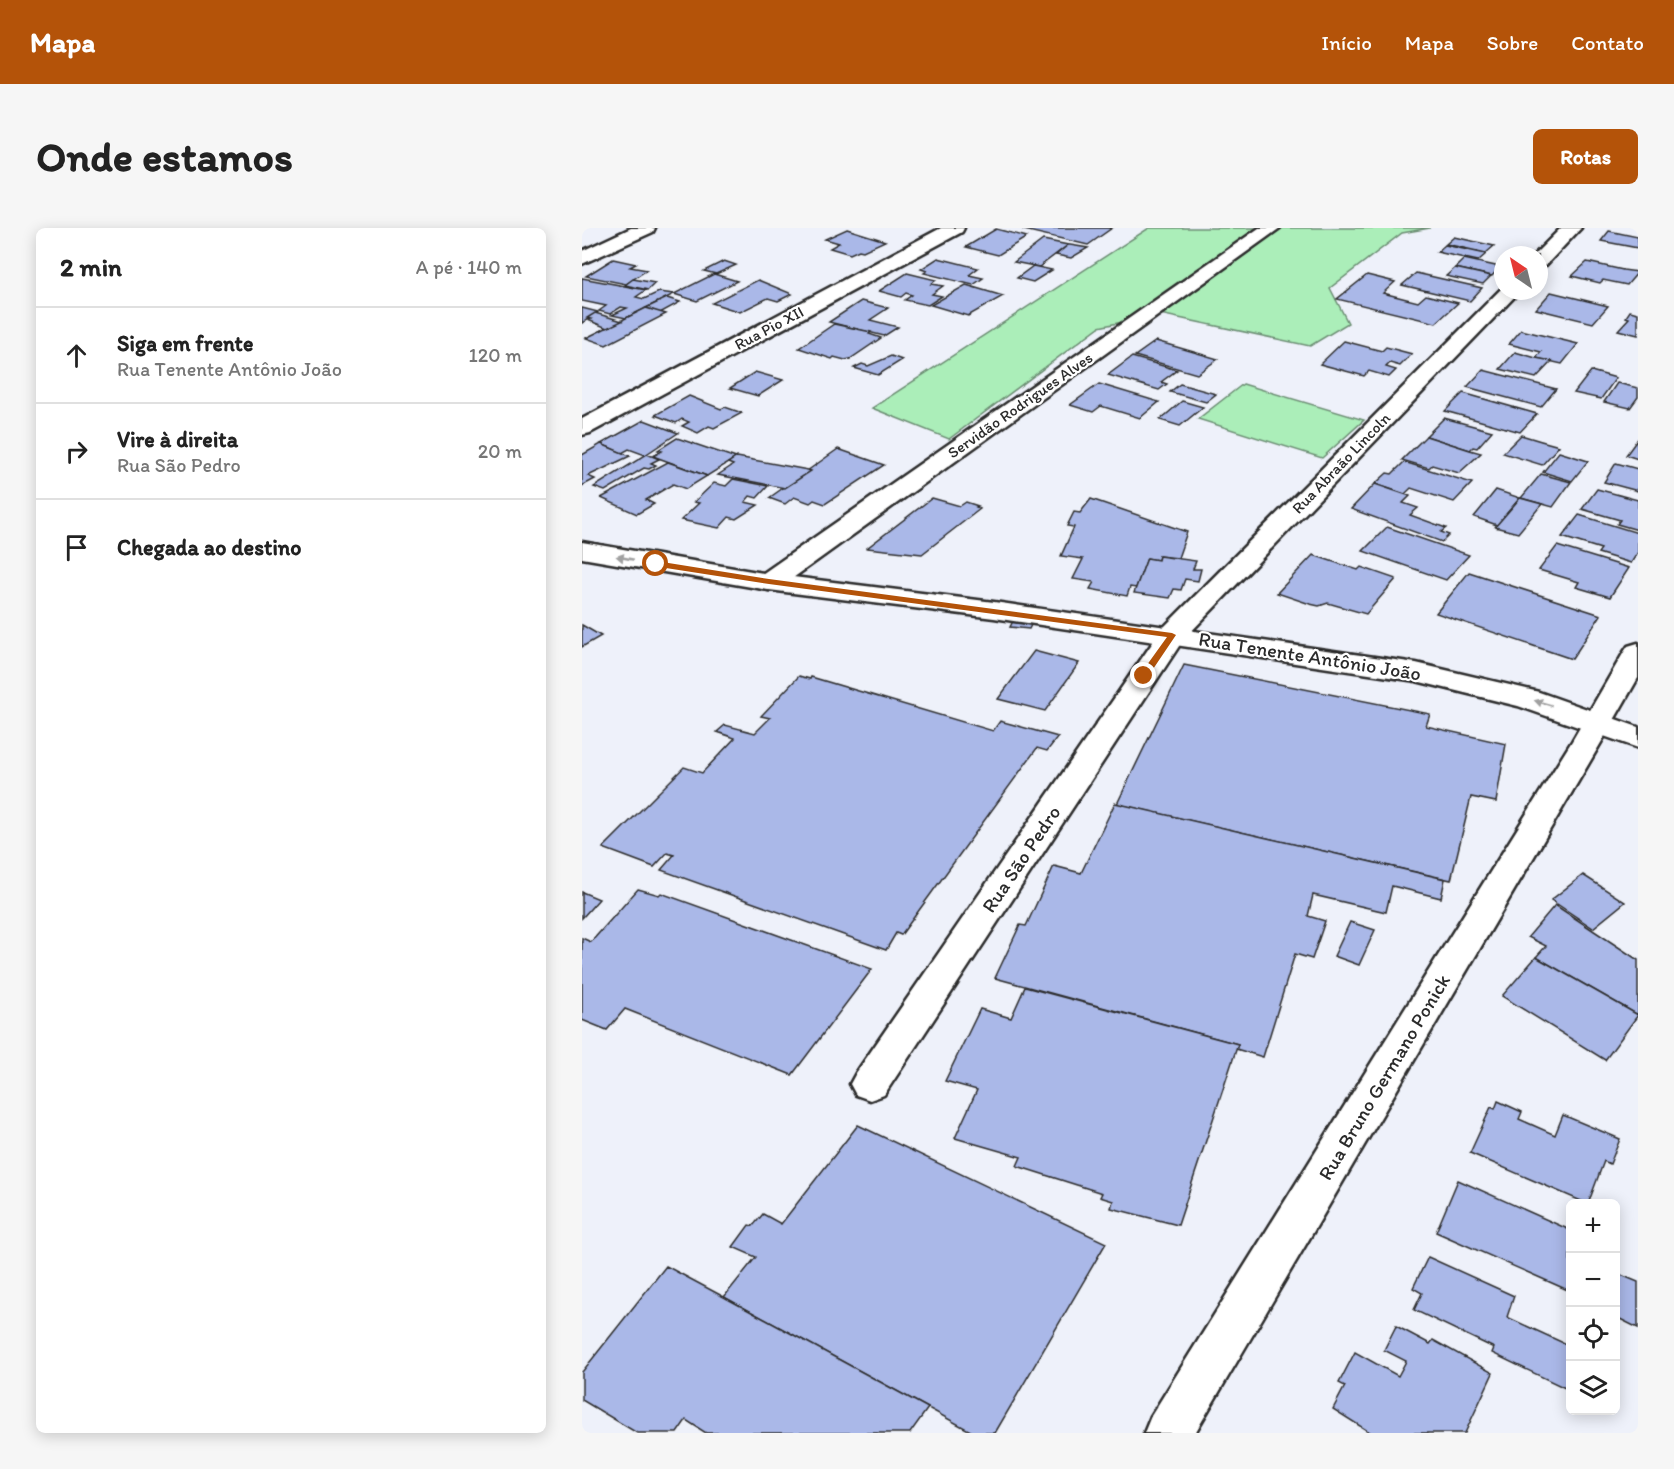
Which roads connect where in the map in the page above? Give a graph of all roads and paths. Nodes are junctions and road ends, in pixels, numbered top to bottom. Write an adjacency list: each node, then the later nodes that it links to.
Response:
1 (646, 228): 6 (street)
2 (955, 228): 8 (street, Rua Pio XII)
3 (1271, 228): 10 (street, Servidão Rodrigues Alves)
4 (1572, 228): 5 (street)
5 (1548, 252)
6 (582, 258)
7 (1501, 300): 11 (street, Rua Abraão Lincoln)
8 (582, 428)
9 (582, 550): 10 (street, Rua Tenente Antônio João, one-way to 9)
10 (769, 582): 11 (street, Rua Tenente Antônio João)
11 (1172, 635): 13 (street, Rua Tenente Antônio João, one-way to 11); 15 (street, Rua São Pedro)
12 (1638, 652): 13 (street, Rua Bruno Germano Ponick)
13 (1599, 722): 14 (street, Rua Tenente Antônio João); 16 (street, Rua Bruno Germano Ponick)
14 (1638, 738)
15 (870, 1084)
16 (1168, 1433)

